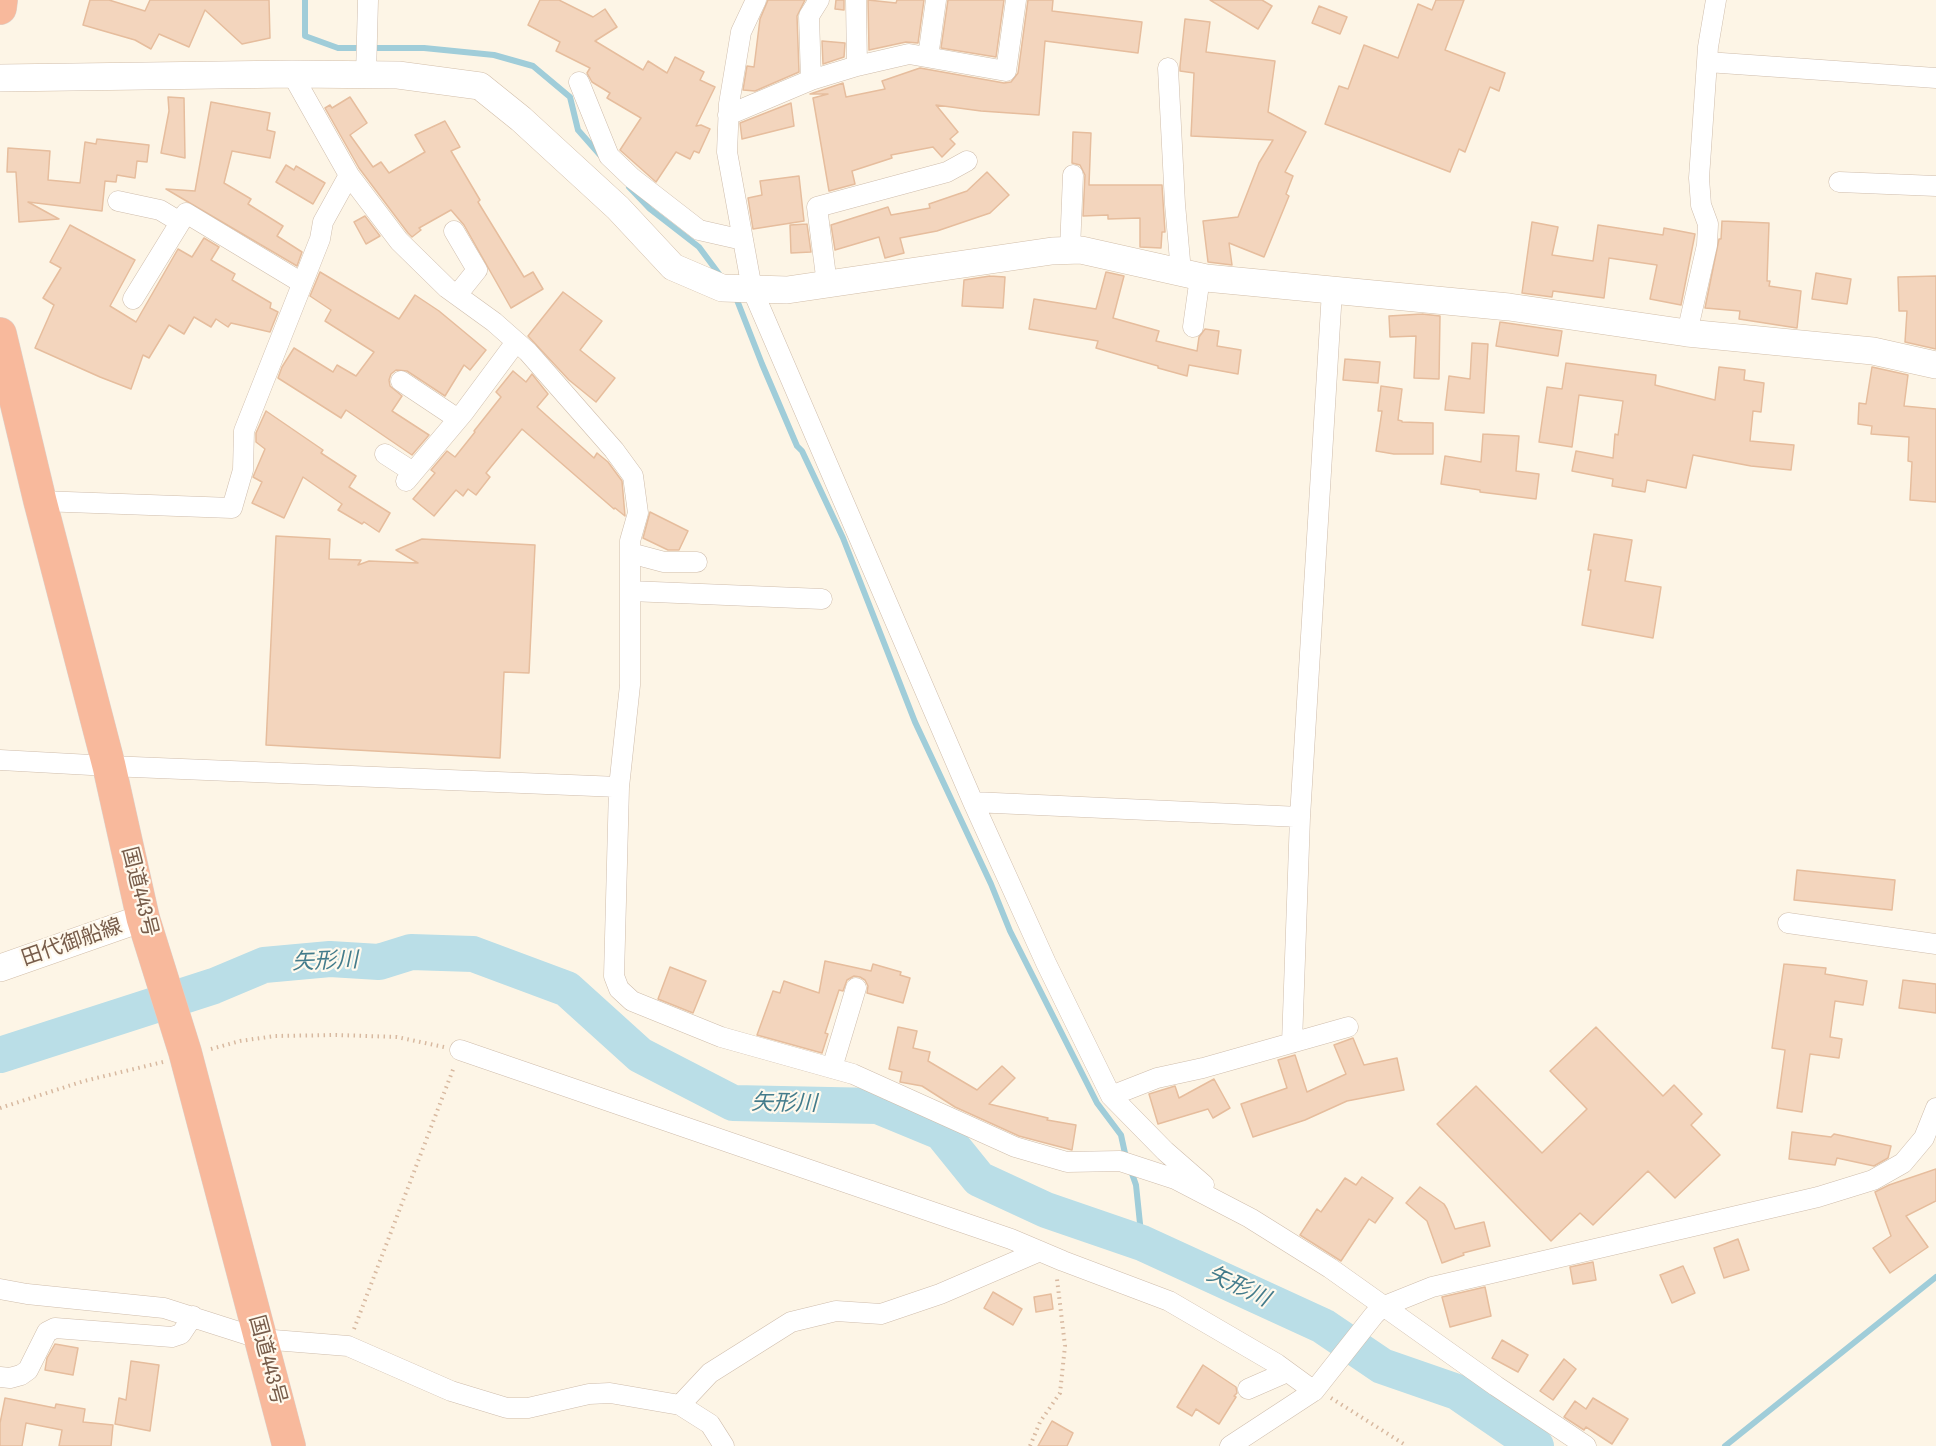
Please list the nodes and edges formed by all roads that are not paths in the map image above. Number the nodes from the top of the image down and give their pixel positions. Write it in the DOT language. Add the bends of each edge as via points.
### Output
graph roads {
  1 [pos="1,0"];
  2 [pos="368,0"];
  3 [pos="756,0"];
  4 [pos="819,0"];
  5 [pos="856,0"];
  6 [pos="936,0"];
  7 [pos="1016,0"];
  8 [pos="1716,0"];
  9 [pos="0,8"];
  10 [pos="928,57"];
  11 [pos="1707,62"];
  12 [pos="856,66"];
  13 [pos="1168,68"];
  14 [pos="292,74"];
  15 [pos="366,75"];
  16 [pos="0,78"];
  17 [pos="1936,78"];
  18 [pos="811,80"];
  19 [pos="579,82"];
  20 [pos="1182,91"];
  21 [pos="728,115"];
  22 [pos="967,161"];
  23 [pos="349,175"];
  24 [pos="1073,175"];
  25 [pos="1839,182"];
  26 [pos="1936,186"];
  27 [pos="118,201"];
  28 [pos="180,222"];
  29 [pos="454,231"];
  30 [pos="743,240"];
  31 [pos="1070,250"];
  32 [pos="1190,275"];
  33 [pos="302,283"];
  34 [pos="827,284"];
  35 [pos="752,289"];
  36 [pos="1332,291"];
  37 [pos="457,295"];
  38 [pos="133,299"];
  39 [pos="1193,327"];
  40 [pos="1687,333"];
  41 [pos="0,334"];
  42 [pos="516,342"];
  43 [pos="1936,365"];
  44 [pos="401,381"];
  45 [pos="458,420"];
  46 [pos="385,454"];
  47 [pos="40,501"];
  48 [pos="630,553"];
  49 [pos="697,562"];
  50 [pos="630,591"];
  51 [pos="822,599"];
  52 [pos="0,760"];
  53 [pos="109,766"];
  54 [pos="618,787"];
  55 [pos="973,802"];
  56 [pos="1300,817"];
  57 [pos="143,918"];
  58 [pos="1788,922"];
  59 [pos="1936,944"];
  60 [pos="0,969"];
  61 [pos="856,988"];
  62 [pos="1348,1027"];
  63 [pos="1292,1043"];
  64 [pos="460,1050"];
  65 [pos="832,1068"];
  66 [pos="1111,1096"];
  67 [pos="1936,1108"];
  68 [pos="1226,1205"];
  69 [pos="1045,1253"];
  70 [pos="0,1289"];
  71 [pos="1378,1311"];
  72 [pos="193,1317"];
  73 [pos="261,1339"];
  74 [pos="1287,1372"];
  75 [pos="0,1377"];
  76 [pos="1318,1386"];
  77 [pos="1248,1389"];
  78 [pos="680,1405"];
  79 [pos="289,1446"];
  80 [pos="724,1446"];
  81 [pos="1230,1446"];
  82 [pos="1586,1446"];
  1 -- 9 [label="highway"];
  2 -- 15 [label="street"];
  3 -- 21 [label="street" via="741,32"];
  4 -- 18 [label="street" via="809,16"];
  5 -- 12 [label="street"];
  6 -- 10 [label="street"];
  7 -- 10 [label="street" via="1006,71"];
  8 -- 11 [label="street"];
  10 -- 12 [label="street" via="909,54"];
  11 -- 17 [label="street"];
  11 -- 40 [label="street" via="1699,178 1701,206 1708,224 1707,245"];
  12 -- 18 [label="street"];
  13 -- 32 [label="street" via="1175,204"];
  14 -- 15 [label="street"];
  14 -- 16 [label="street"];
  14 -- 23 [label="street"];
  15 -- 35 [label="street" via="398,75 480,86 618,208 673,267 722,288"];
  18 -- 21 [label="street"];
  19 -- 30 [label="street" via="609,156 699,230"];
  20 -- 32 [label="street" via="1181,150"];
  21 -- 30 [label="street" via="727,152"];
  22 -- 34 [label="street" via="947,172 817,207"];
  23 -- 33 [label="street" via="323,222"];
  23 -- 37 [label="street" via="399,241"];
  24 -- 31 [label="street"];
  25 -- 26 [label="street"];
  27 -- 28 [label="street" via="160,210"];
  28 -- 33 [label="street" via="186,213"];
  28 -- 38 [label="street"];
  29 -- 37 [label="street" via="477,270"];
  30 -- 35 [label="street"];
  31 -- 32 [label="street"];
  31 -- 34 [label="street"];
  32 -- 36 [label="street"];
  32 -- 39 [label="street"];
  33 -- 47 [label="street" via="244,431 243,470 232,508"];
  34 -- 35 [label="street" via="786,290"];
  35 -- 55 [label="street"];
  36 -- 40 [label="street" via="1509,307"];
  36 -- 56 [label="street"];
  37 -- 42 [label="street"];
  40 -- 43 [label="street" via="1873,351"];
  41 -- 47 [label="highway, 国道443号"];
  42 -- 45 [label="street"];
  42 -- 48 [label="street" via="633,476 638,513"];
  44 -- 45 [label="street"];
  45 -- 46 [label="street" via="409,476"];
  47 -- 53 [label="highway, 国道443号"];
  48 -- 49 [label="street" via="663,562"];
  48 -- 50 [label="street"];
  50 -- 51 [label="street"];
  50 -- 54 [label="street" via="630,685"];
  52 -- 53 [label="street"];
  53 -- 54 [label="street"];
  53 -- 57 [label="highway, 国道443号"];
  54 -- 65 [label="street" via="614,975 619,989 632,1001 721,1037"];
  55 -- 56 [label="street"];
  55 -- 66 [label="street"];
  56 -- 63 [label="street"];
  57 -- 60 [label="street, 田代御船線"];
  57 -- 73 [label="highway, 国道443号" via="185,1053"];
  58 -- 59 [label="street"];
  61 -- 65 [label="street"];
  62 -- 63 [label="street"];
  63 -- 66 [label="street" via="1157,1078"];
  64 -- 69 [label="street"];
  65 -- 68 [label="street" via="1015,1147 1067,1162 1120,1161 1175,1179"];
  66 -- 68 [label="street"];
  67 -- 71 [label="street" via="1924,1138 1903,1163 1873,1180 1818,1197 1432,1287"];
  68 -- 71 [label="street" via="1330,1268"];
  69 -- 74 [label="street" via="1169,1301"];
  69 -- 78 [label="street" via="881,1314 836,1311 791,1322 710,1373"];
  70 -- 72 [label="street" via="164,1308"];
  71 -- 76 [label="street"];
  71 -- 82 [label="street"];
  72 -- 73 [label="street"];
  72 -- 75 [label="street" via="181,1334 172,1337 55,1328 47,1332 28,1370 10,1378"];
  73 -- 78 [label="street" via="348,1346 451,1391 507,1408 528,1408 610,1393"];
  73 -- 79 [label="highway, 国道443号"];
  74 -- 76 [label="street"];
  74 -- 77 [label="street"];
  76 -- 81 [label="street"];
  78 -- 80 [label="street" via="710,1424"];
}
